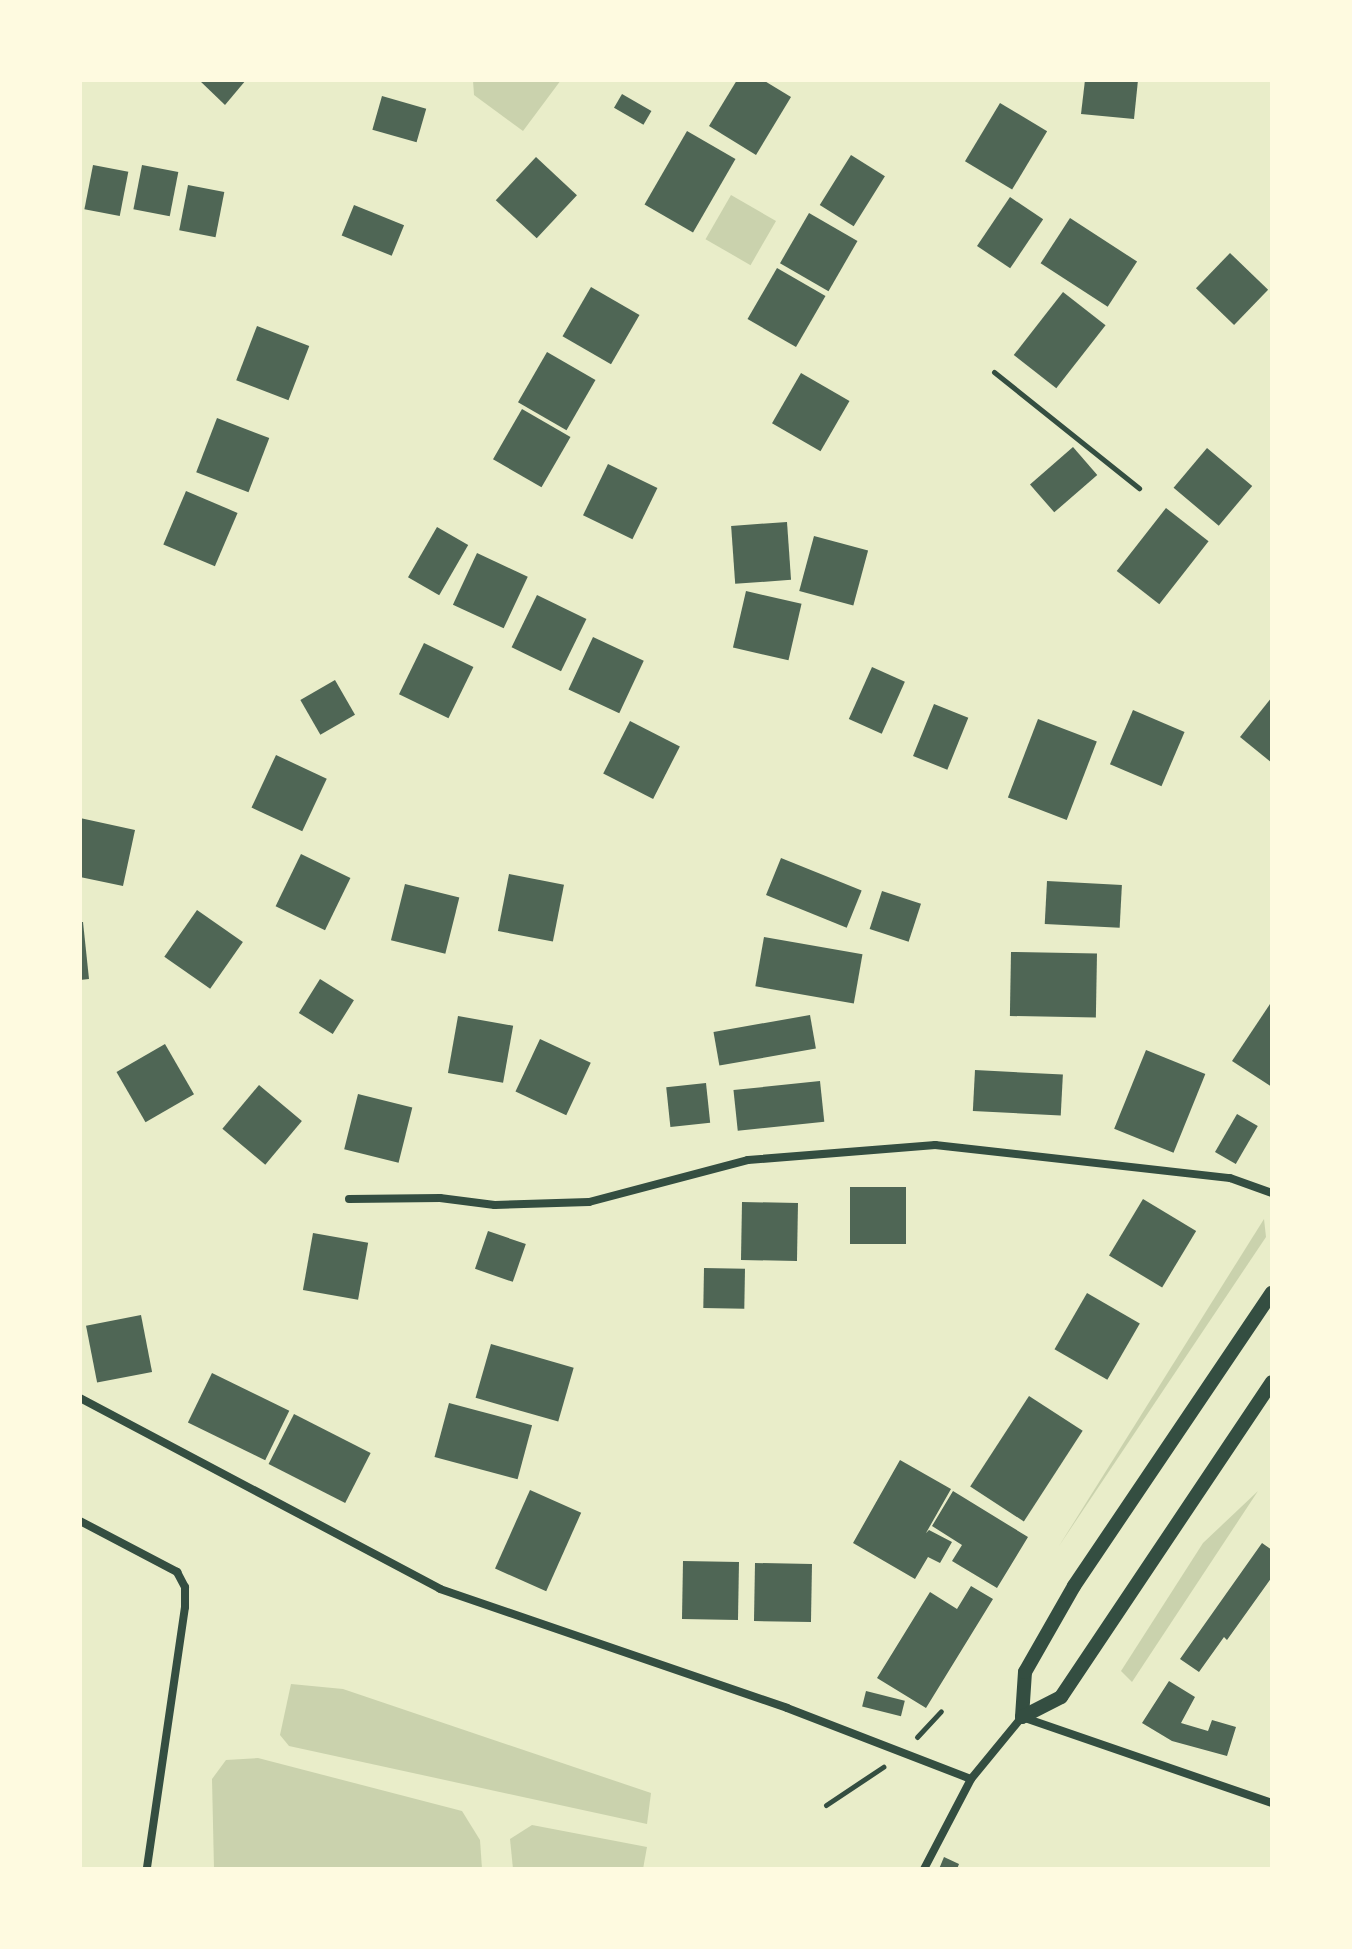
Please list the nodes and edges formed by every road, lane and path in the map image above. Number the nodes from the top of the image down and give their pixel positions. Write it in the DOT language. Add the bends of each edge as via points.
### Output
graph roads {
  1 [pos="994,372"];
  2 [pos="1139,488"];
  3 [pos="1272,1193"];
  4 [pos="349,1199"];
  5 [pos="1272,1293"];
  6 [pos="1272,1382"];
  7 [pos="80,1398"];
  8 [pos="80,1521"];
  9 [pos="1022,1717"];
  10 [pos="971,1779"];
  11 [pos="1272,1803"];
  12 [pos="147,1869"];
  13 [pos="924,1869"];
  1 -- 2 [label="path"];
  3 -- 4 [label="street" via="1230,1178 935,1145 748,1160 589,1202 495,1205 440,1198"];
  5 -- 9 [label="street" via="1074,1586 1025,1672"];
  6 -- 9 [label="street" via="1061,1697"];
  7 -- 10 [label="street" via="440,1589 787,1708"];
  8 -- 12 [label="street" via="177,1572 185,1587"];
  9 -- 10 [label="street"];
  9 -- 11 [label="street"];
  10 -- 13 [label="street"];
}
